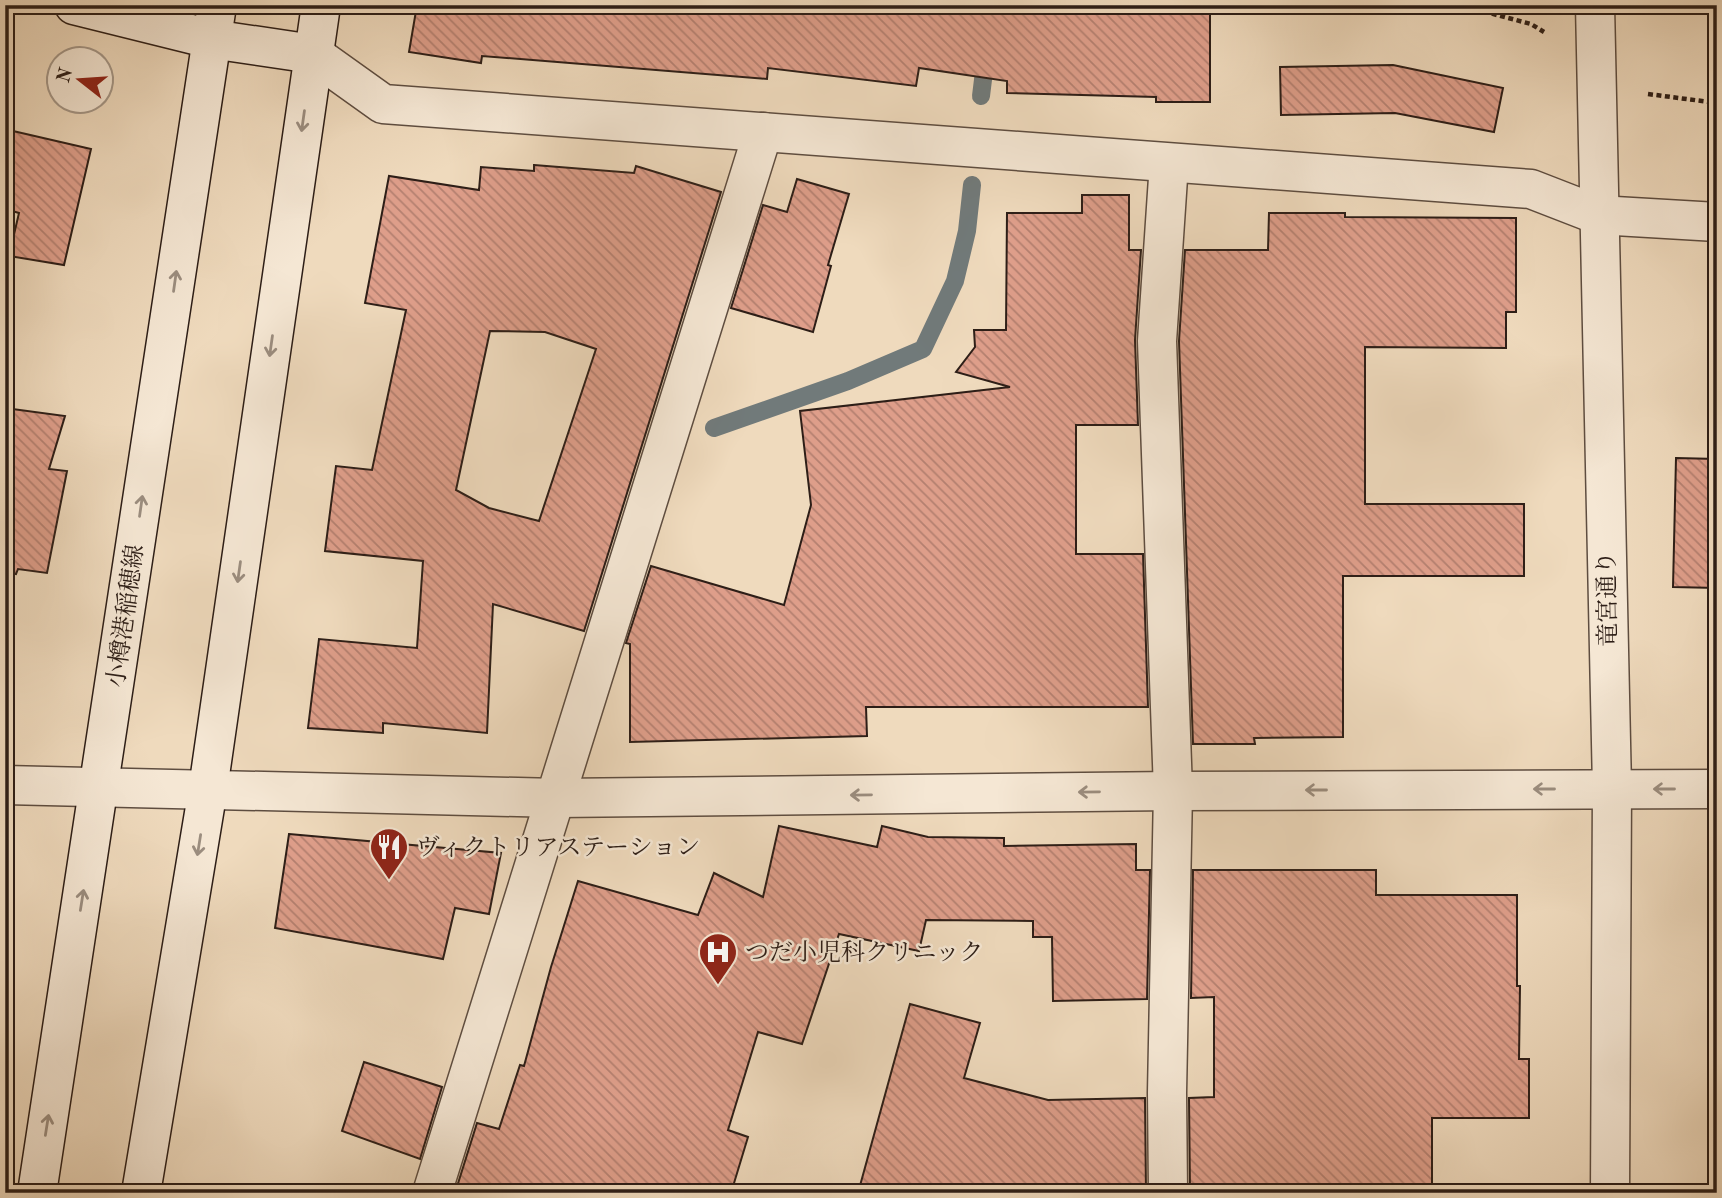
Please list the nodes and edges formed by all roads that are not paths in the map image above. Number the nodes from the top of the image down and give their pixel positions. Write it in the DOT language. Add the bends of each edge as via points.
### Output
graph roads {
  1 [pos="74,5"];
  2 [pos="321,5"];
  3 [pos="1595,5"];
  4 [pos="214,22"];
  5 [pos="313,54"];
  6 [pos="763,132"];
  7 [pos="1168,163"];
  8 [pos="1598,215"];
  9 [pos="1717,222"];
  10 [pos="5,785"];
  11 [pos="99,787"];
  12 [pos="1612,788"];
  13 [pos="208,789"];
  14 [pos="1717,789"];
  15 [pos="1174,791"];
  16 [pos="556,798"];
  17 [pos="37,1193"];
  18 [pos="141,1193"];
  19 [pos="432,1193"];
  20 [pos="1168,1193"];
  21 [pos="1610,1193"];
  1 -- 4 [label="street"];
  2 -- 5 [label="street"];
  3 -- 8 [label="street, 竜宮通り"];
  4 -- 5 [label="street"];
  11 -- 4 [label="street, 小樽港稲穂線, one-way"];
  5 -- 6 [label="street" via="383,104"];
  5 -- 13 [label="street, one-way"];
  6 -- 7 [label="street"];
  6 -- 16 [label="street"];
  7 -- 8 [label="street" via="1531,189"];
  7 -- 15 [label="street" via="1157,341"];
  8 -- 9 [label="street"];
  8 -- 12 [label="street, 竜宮通り"];
  10 -- 11 [label="street"];
  11 -- 13 [label="street"];
  17 -- 11 [label="street, 小樽港稲穂線, one-way"];
  14 -- 12 [label="street, one-way"];
  12 -- 15 [label="street, one-way"];
  12 -- 21 [label="street, 竜宮通り"];
  13 -- 16 [label="street"];
  13 -- 18 [label="street, one-way"];
  15 -- 16 [label="street, one-way"];
  15 -- 20 [label="street"];
  16 -- 19 [label="street"];
}
